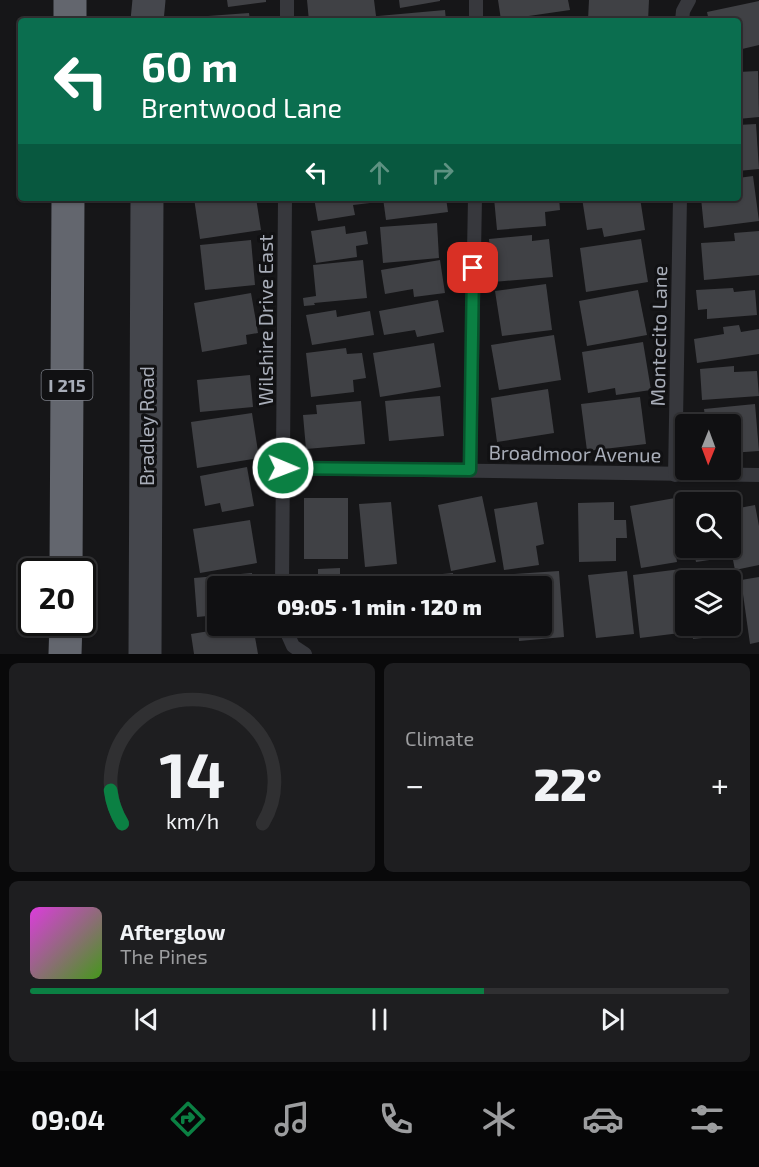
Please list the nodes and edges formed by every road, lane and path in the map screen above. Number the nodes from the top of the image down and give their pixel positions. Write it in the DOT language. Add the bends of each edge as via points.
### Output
graph roads {
  1 [pos="70,0"];
  2 [pos="149,0"];
  3 [pos="287,0"];
  4 [pos="476,0"];
  5 [pos="689,0"];
  6 [pos="70,18"];
  7 [pos="147,18"];
  8 [pos="287,18"];
  9 [pos="476,18"];
  10 [pos="682,18"];
  11 [pos="68,201"];
  12 [pos="147,201"];
  13 [pos="285,201"];
  14 [pos="475,201"];
  15 [pos="680,201"];
  16 [pos="676,414"];
  17 [pos="283,468"];
  18 [pos="470,470"];
  19 [pos="675,475"];
  20 [pos="741,475"];
  21 [pos="759,475"];
  22 [pos="66,558"];
  23 [pos="282,576"];
  24 [pos="66,636"];
  25 [pos="290,636"];
  26 [pos="299,650"];
  27 [pos="65,654"];
  28 [pos="145,654"];
  1 -- 6 [label="highway"];
  2 -- 7 [label="street"];
  3 -- 8 [label="lane"];
  4 -- 9 [label="lane"];
  5 -- 10 [label="lane"];
  11 -- 22 [label="highway, I 215"];
  12 -- 28 [label="street, Bradley Road"];
  13 -- 17 [label="lane, Wilshire Drive East"];
  14 -- 18 [label="lane"];
  15 -- 16 [label="lane, Montecito Lane"];
  17 -- 18 [label="lane, Broadmoor Avenue"];
  17 -- 23 [label="lane, Wilshire Drive East"];
  18 -- 19 [label="lane, Broadmoor Avenue"];
  20 -- 21 [label="lane, Broadmoor Avenue"];
  24 -- 27 [label="highway"];
  25 -- 26 [label="lane"];
}
